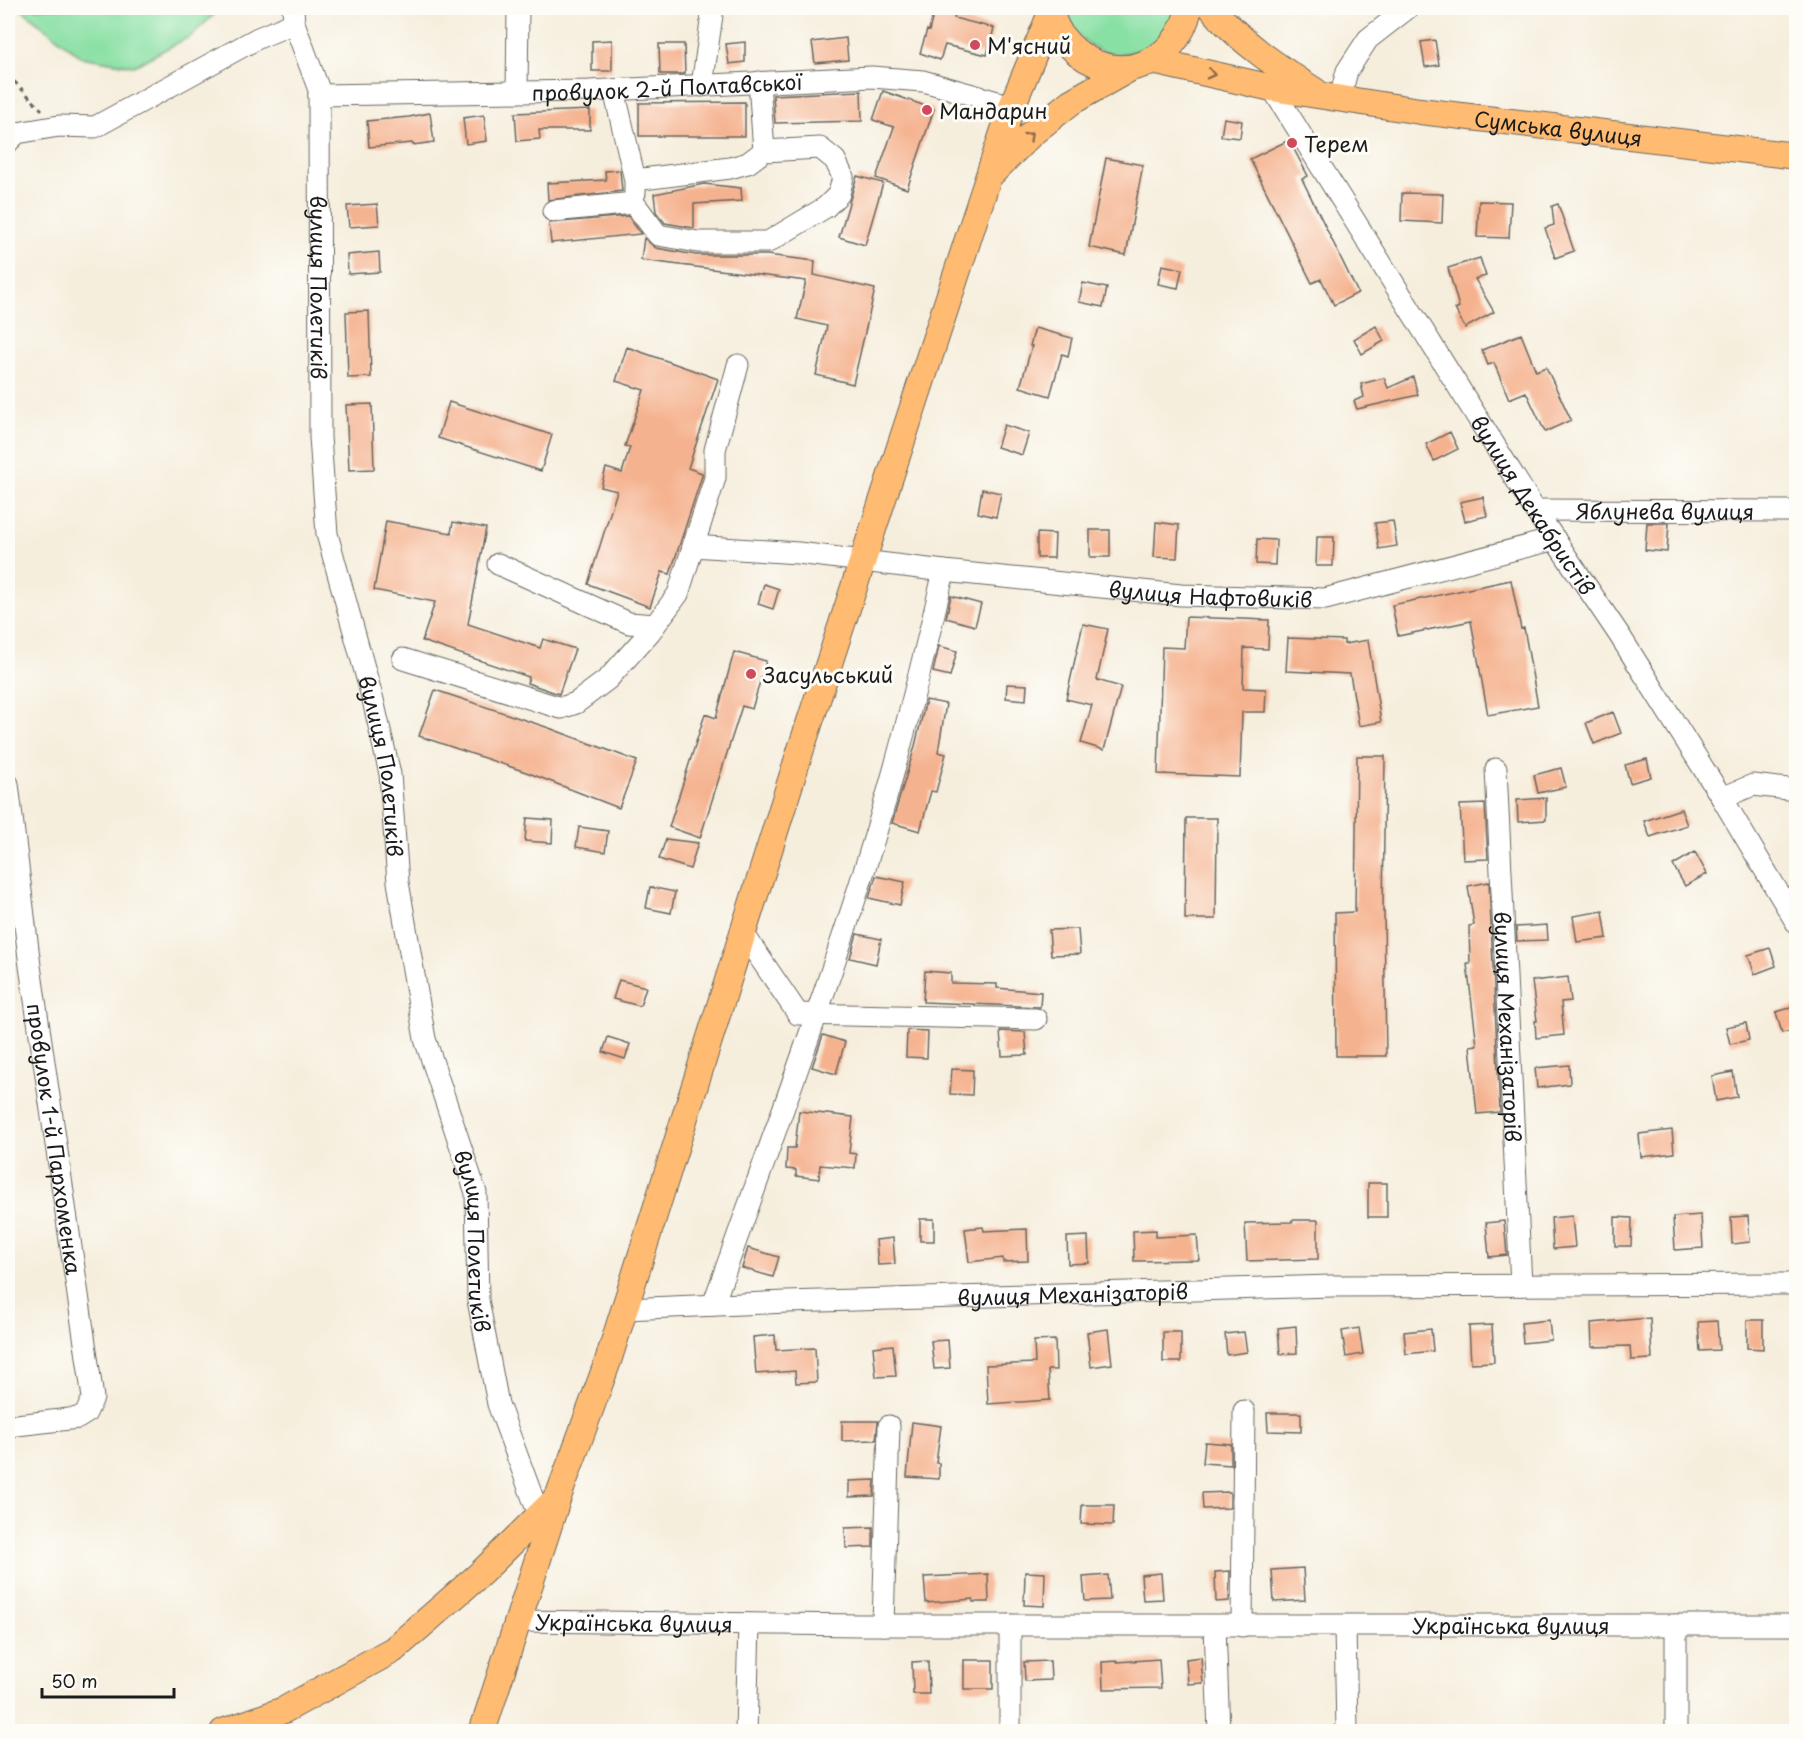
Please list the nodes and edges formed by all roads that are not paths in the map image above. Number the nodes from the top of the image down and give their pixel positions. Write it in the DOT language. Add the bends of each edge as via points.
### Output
graph roads {
  1 [pos="518,8"];
  2 [pos="713,8"];
  3 [pos="1189,8"];
  4 [pos="1212,8"];
  5 [pos="1408,8"];
  6 [pos="1051,10"];
  7 [pos="294,15"];
  8 [pos="1154,61"];
  9 [pos="1129,69"];
  10 [pos="759,82"];
  11 [pos="702,86"];
  12 [pos="1272,88"];
  13 [pos="614,90"];
  14 [pos="517,92"];
  15 [pos="319,95"];
  16 [pos="1330,96"];
  17 [pos="1012,106"];
  18 [pos="8,142"];
  19 [pos="765,151"];
  20 [pos="1797,156"];
  21 [pos="988,178"];
  22 [pos="635,180"];
  23 [pos="634,203"];
  24 [pos="553,211"];
  25 [pos="738,365"];
  26 [pos="1535,510"];
  27 [pos="1797,512"];
  28 [pos="1555,539"];
  29 [pos="693,546"];
  30 [pos="862,562"];
  31 [pos="498,564"];
  32 [pos="944,571"];
  33 [pos="655,626"];
  34 [pos="403,659"];
  35 [pos="1496,769"];
  36 [pos="8,784"];
  37 [pos="1797,790"];
  38 [pos="1722,798"];
  39 [pos="1797,922"];
  40 [pos="743,933"];
  41 [pos="816,1014"];
  42 [pos="1036,1018"];
  43 [pos="1797,1284"];
  44 [pos="1521,1285"];
  45 [pos="713,1305"];
  46 [pos="624,1309"];
  47 [pos="1244,1410"];
  48 [pos="8,1426"];
  49 [pos="889,1426"];
  50 [pos="558,1497"];
  51 [pos="539,1515"];
  52 [pos="518,1621"];
  53 [pos="748,1624"];
  54 [pos="883,1625"];
  55 [pos="1676,1625"];
  56 [pos="1011,1626"];
  57 [pos="1215,1626"];
  58 [pos="1242,1626"];
  59 [pos="1345,1626"];
  60 [pos="1797,1626"];
  61 [pos="224,1731"];
  62 [pos="482,1731"];
  63 [pos="746,1731"];
  64 [pos="1010,1731"];
  65 [pos="1219,1731"];
  66 [pos="1347,1731"];
  67 [pos="1676,1731"];
  1 -- 14 [label="street"];
  2 -- 11 [label="street"];
  3 -- 8 [label="main road" via="1186,24 1173,45"];
  4 -- 16 [label="main road" via="1268,60"];
  5 -- 16 [label="street" via="1368,39"];
  6 -- 9 [label="main road" via="1061,38 1079,56 1103,67"];
  6 -- 17 [label="main road"];
  7 -- 15 [label="street, вулиця Полетиків"];
  7 -- 18 [label="street" via="95,127 59,126 17,133"];
  8 -- 9 [label="main road"];
  8 -- 12 [label="main road, Сумська вулиця, one-way"];
  21 -- 9 [label="main road, one-way" via="1032,133 1071,102"];
  10 -- 11 [label="street, провулок 2-й Полтавської"];
  10 -- 17 [label="street, провулок 2-й Полтавської" via="872,76 923,81"];
  10 -- 19 [label="street"];
  11 -- 13 [label="street, провулок 2-й Полтавської"];
  12 -- 16 [label="main road, Сумська вулиця"];
  12 -- 26 [label="street, вулиця Декабристів"];
  13 -- 14 [label="street, провулок 2-й Полтавської"];
  13 -- 22 [label="street"];
  14 -- 15 [label="street, провулок 2-й Полтавської"];
  15 -- 51 [label="street, вулиця Полетиків" via="320,438 327,534 390,774 398,882 425,1040 476,1193 478,1300 498,1404"];
  16 -- 20 [label="main road, Сумська вулиця" via="1420,111"];
  17 -- 21 [label="main road"];
  19 -- 22 [label="street" via="748,163 730,168"];
  19 -- 23 [label="street" via="820,148 835,160 843,177 839,194 826,207 768,242 698,242 658,235"];
  21 -- 30 [label="main road"];
  22 -- 23 [label="street"];
  23 -- 24 [label="street"];
  25 -- 29 [label="street" via="715,450 715,478"];
  26 -- 27 [label="street, Яблунева вулиця"];
  26 -- 28 [label="street, вулиця Декабристів"];
  28 -- 32 [label="street, вулиця Нафтовиків" via="1325,599 1181,595"];
  28 -- 38 [label="street, вулиця Декабристів"];
  29 -- 30 [label="street, вулиця Нафтовиків"];
  29 -- 33 [label="street" via="678,594"];
  30 -- 32 [label="street, вулиця Нафтовиків"];
  30 -- 40 [label="main road"];
  31 -- 33 [label="street" via="629,623"];
  32 -- 41 [label="street" via="874,838"];
  33 -- 34 [label="street" via="608,679 576,703 561,708"];
  35 -- 44 [label="street, вулиця Механізаторів"];
  36 -- 48 [label="street, провулок 1-й Пархоменка" via="30,966 93,1398 86,1413 78,1418"];
  37 -- 38 [label="street" via="1753,786"];
  38 -- 39 [label="street, вулиця Декабристів"];
  40 -- 41 [label="street" via="798,1014"];
  40 -- 46 [label="main road"];
  41 -- 42 [label="street"];
  41 -- 45 [label="street"];
  43 -- 44 [label="street, вулиця Механізаторів"];
  44 -- 45 [label="street, вулиця Механізаторів" via="1308,1287"];
  45 -- 46 [label="street, вулиця Механізаторів"];
  46 -- 50 [label="main road"];
  47 -- 58 [label="street"];
  49 -- 54 [label="street"];
  50 -- 51 [label="main road"];
  50 -- 52 [label="main road"];
  51 -- 61 [label="main road" via="480,1574 393,1650 284,1710"];
  52 -- 53 [label="street, Українська вулиця"];
  52 -- 62 [label="main road"];
  53 -- 54 [label="street, Українська вулиця"];
  53 -- 63 [label="street, Українська вулиця"];
  54 -- 56 [label="street, Українська вулиця"];
  55 -- 59 [label="street, Українська вулиця"];
  55 -- 60 [label="street, Українська вулиця"];
  55 -- 67 [label="street"];
  56 -- 57 [label="street, Українська вулиця"];
  56 -- 64 [label="street"];
  57 -- 58 [label="street, Українська вулиця"];
  57 -- 65 [label="street"];
  58 -- 59 [label="street, Українська вулиця"];
  59 -- 66 [label="street"];
}
